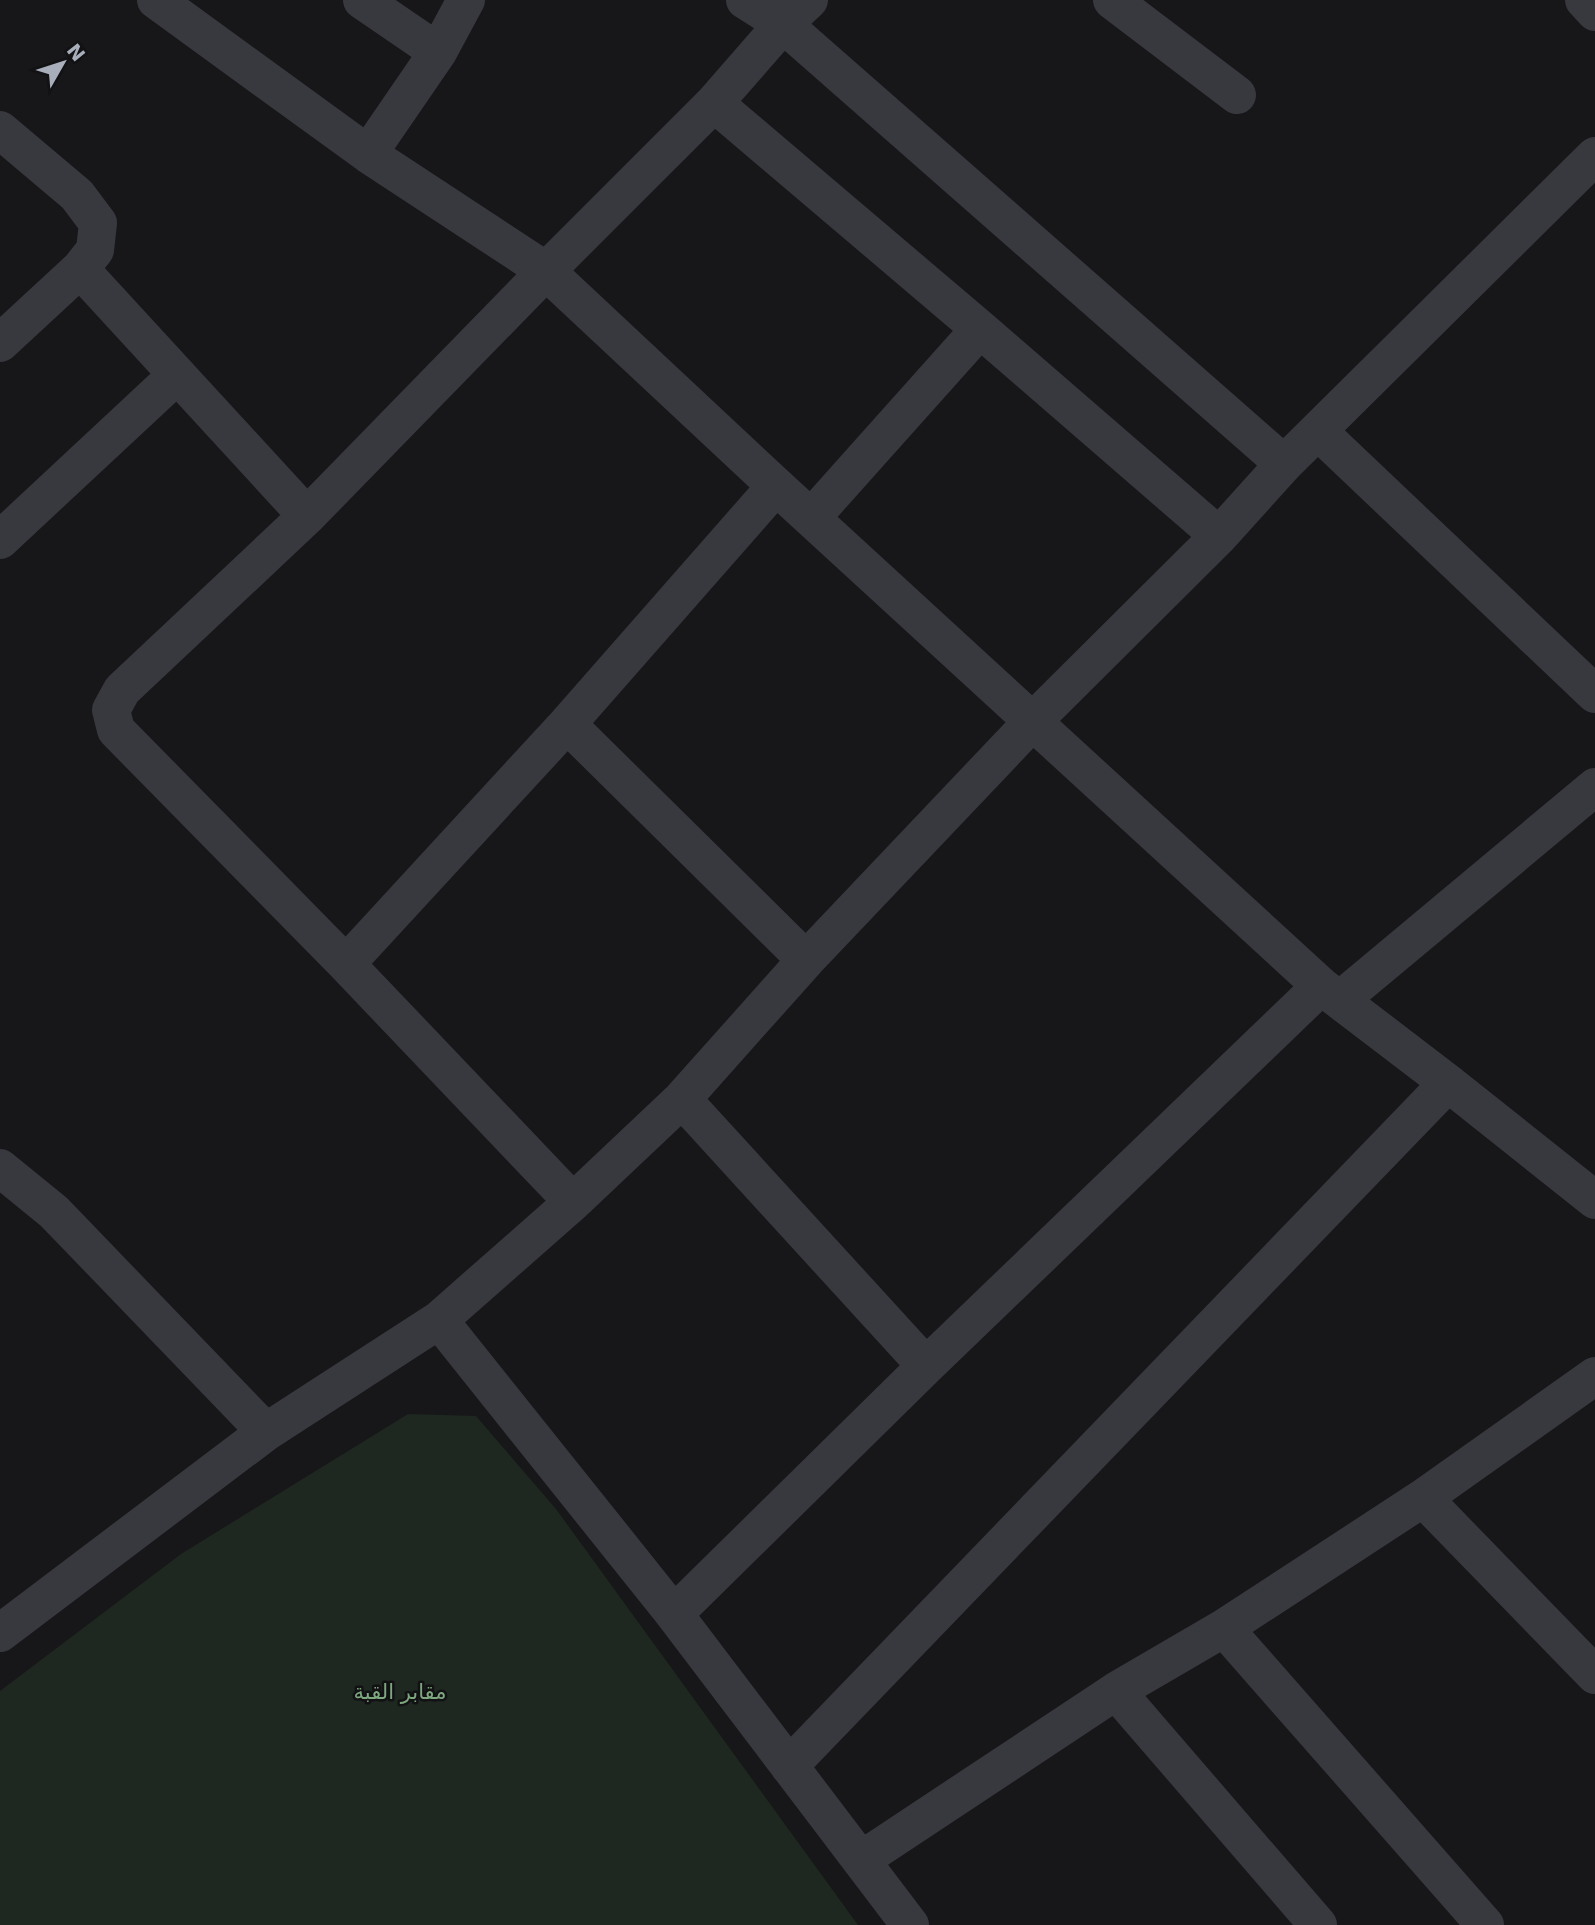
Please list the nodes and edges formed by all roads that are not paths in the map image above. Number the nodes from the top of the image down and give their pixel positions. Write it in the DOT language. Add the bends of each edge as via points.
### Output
graph roads {
  1 [pos="156,0"];
  2 [pos="362,0"];
  3 [pos="466,0"];
  4 [pos="744,0"];
  5 [pos="1112,0"];
  6 [pos="1584,0"];
  7 [pos="796,12"];
  8 [pos="1595,12"];
  9 [pos="438,52"];
  10 [pos="1237,95"];
  11 [pos="714,103"];
  12 [pos="0,130"];
  13 [pos="368,154"];
  14 [pos="1595,156"];
  15 [pos="80,270"];
  16 [pos="546,271"];
  17 [pos="980,328"];
  18 [pos="0,343"];
  19 [pos="177,375"];
  20 [pos="1318,431"];
  21 [pos="1284,464"];
  22 [pos="776,486"];
  23 [pos="307,516"];
  24 [pos="812,517"];
  25 [pos="1219,536"];
  26 [pos="0,540"];
  27 [pos="1595,694"];
  28 [pos="1034,721"];
  29 [pos="567,724"];
  30 [pos="1595,787"];
  31 [pos="806,960"];
  32 [pos="346,964"];
  33 [pos="1330,993"];
  34 [pos="1448,1083"];
  35 [pos="682,1099"];
  36 [pos="0,1168"];
  37 [pos="1595,1200"];
  38 [pos="573,1202"];
  39 [pos="439,1320"];
  40 [pos="926,1366"];
  41 [pos="1595,1376"];
  42 [pos="266,1432"];
  43 [pos="1423,1498"];
  44 [pos="674,1614"];
  45 [pos="6,1616"];
  46 [pos="1224,1628"];
  47 [pos="1595,1675"];
  48 [pos="1116,1691"];
  49 [pos="789,1766"];
  50 [pos="861,1860"];
  51 [pos="911,1925"];
  52 [pos="1318,1925"];
  53 [pos="1485,1925"];
  1 -- 13 [label="street"];
  2 -- 9 [label="street"];
  3 -- 9 [label="street"];
  4 -- 7 [label="street"];
  5 -- 10 [label="street"];
  6 -- 8 [label="street"];
  7 -- 11 [label="street"];
  7 -- 21 [label="street"];
  9 -- 13 [label="street"];
  11 -- 16 [label="street"];
  11 -- 17 [label="street"];
  12 -- 15 [label="street" via="77,195 99,223 95,250"];
  13 -- 16 [label="street"];
  14 -- 20 [label="street"];
  15 -- 18 [label="street"];
  15 -- 19 [label="street"];
  16 -- 22 [label="street"];
  16 -- 23 [label="street"];
  17 -- 24 [label="street"];
  17 -- 25 [label="street"];
  19 -- 23 [label="street"];
  19 -- 26 [label="street"];
  20 -- 21 [label="street"];
  20 -- 27 [label="street"];
  21 -- 25 [label="street"];
  22 -- 24 [label="street"];
  22 -- 29 [label="street"];
  23 -- 32 [label="street" via="122,690 111,710 116,730"];
  24 -- 28 [label="street"];
  25 -- 28 [label="street"];
  28 -- 31 [label="street"];
  28 -- 33 [label="street"];
  29 -- 31 [label="street"];
  29 -- 32 [label="street"];
  30 -- 33 [label="street"];
  31 -- 35 [label="street"];
  32 -- 38 [label="street"];
  33 -- 34 [label="street"];
  33 -- 40 [label="street"];
  34 -- 37 [label="street"];
  34 -- 49 [label="street"];
  35 -- 38 [label="street"];
  35 -- 40 [label="street"];
  36 -- 42 [label="street" via="54,1212"];
  38 -- 39 [label="street"];
  39 -- 42 [label="street"];
  39 -- 44 [label="street"];
  40 -- 44 [label="street"];
  41 -- 43 [label="street"];
  42 -- 45 [label="street"];
  43 -- 46 [label="street"];
  43 -- 47 [label="street"];
  44 -- 49 [label="street"];
  46 -- 48 [label="street"];
  46 -- 53 [label="street"];
  48 -- 50 [label="street"];
  48 -- 52 [label="street"];
  49 -- 50 [label="street"];
  50 -- 51 [label="street"];
}
